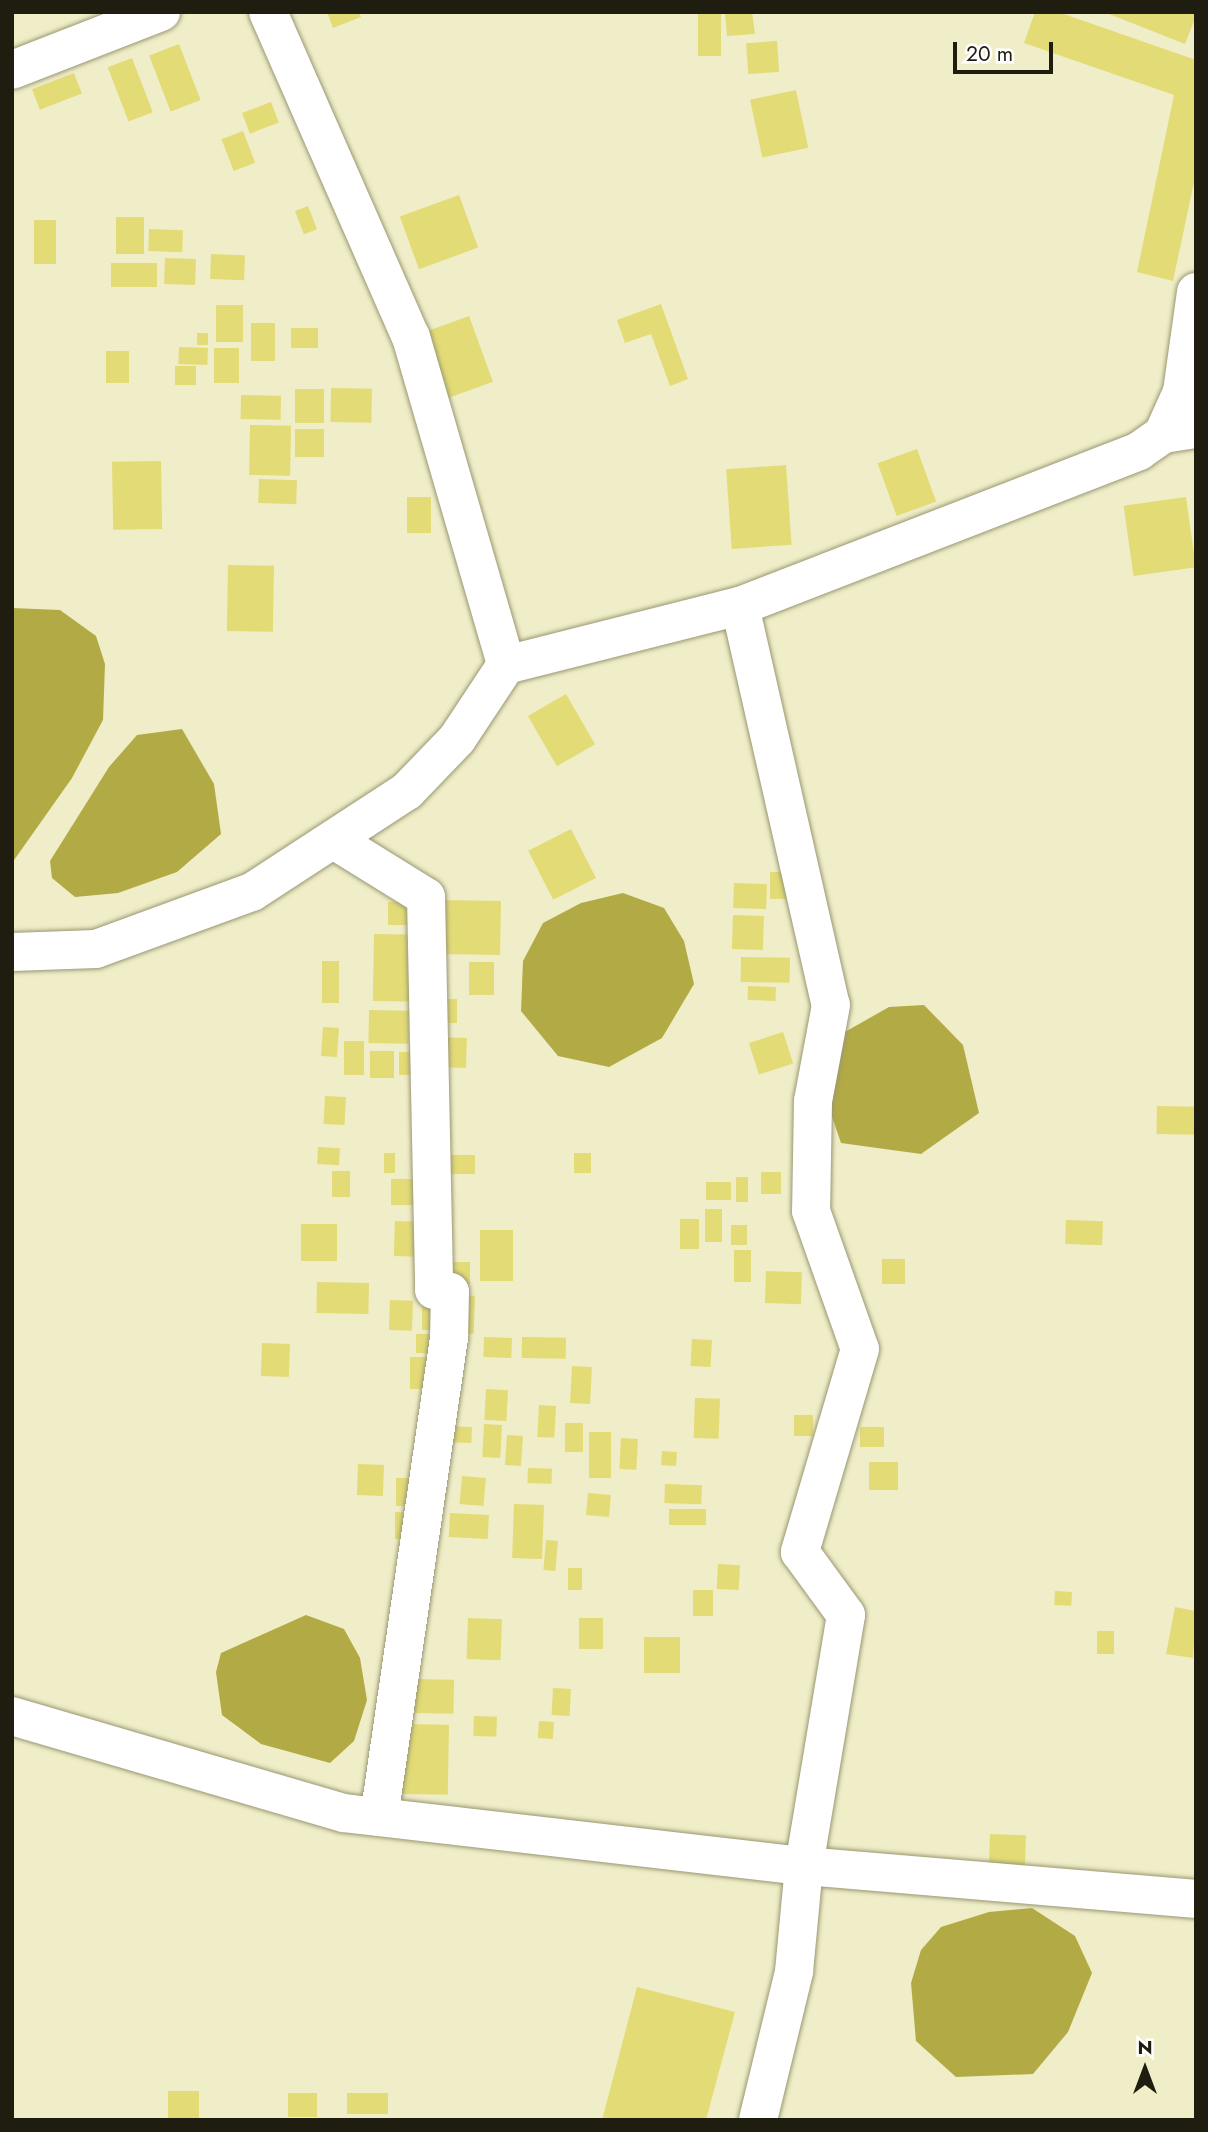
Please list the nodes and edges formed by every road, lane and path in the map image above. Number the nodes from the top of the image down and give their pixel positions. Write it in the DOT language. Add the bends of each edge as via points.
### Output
graph roads {
  1 [pos="161,12"];
  2 [pos="268,12"];
  3 [pos="12,70"];
  4 [pos="1196,292"];
  5 [pos="1179,431"];
  6 [pos="740,606"];
  7 [pos="506,664"];
  8 [pos="334,840"];
  9 [pos="12,952"];
  10 [pos="12,1716"];
  11 [pos="379,1817"];
  12 [pos="804,1866"];
  13 [pos="1196,1899"];
  14 [pos="758,2120"];
  1 -- 3 [label="street"];
  2 -- 7 [label="street" via="411,338"];
  4 -- 5 [label="street"];
  5 -- 6 [label="street" via="1119,460"];
  6 -- 7 [label="street"];
  6 -- 12 [label="street" via="831,1005 813,1101 811,1212 860,1349 800,1552 846,1615"];
  7 -- 8 [label="street" via="457,739 407,791"];
  8 -- 9 [label="street" via="252,892 156,930 96,949"];
  8 -- 11 [label="street" via="426,897 434,1290 450,1292 449,1338"];
  10 -- 11 [label="street" via="344,1813"];
  11 -- 12 [label="street"];
  12 -- 13 [label="street"];
  12 -- 14 [label="street" via="794,1972"];
}
